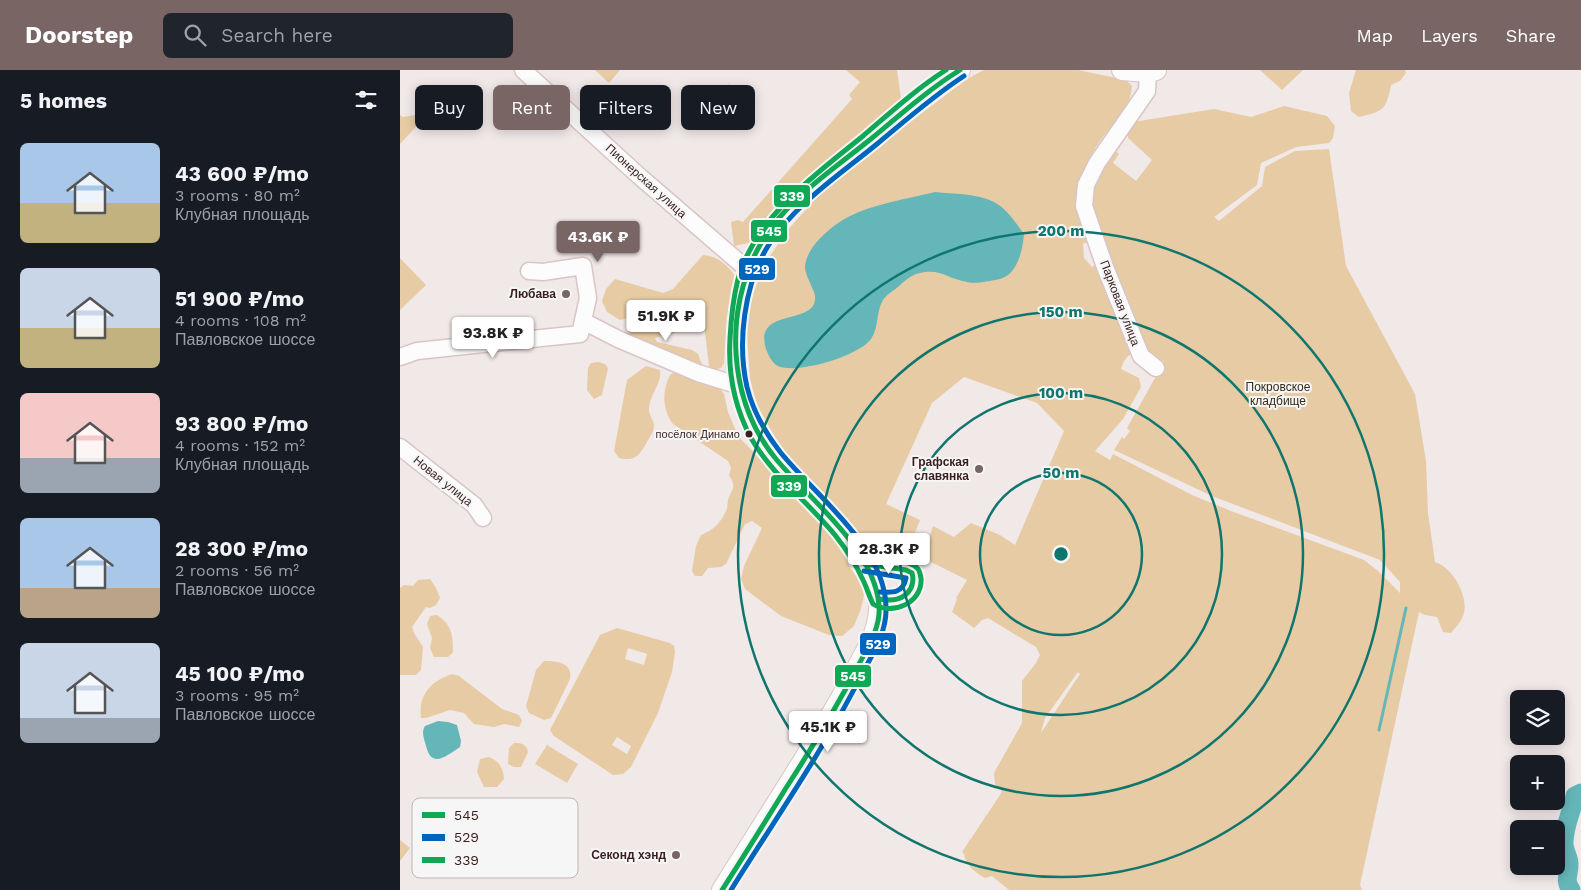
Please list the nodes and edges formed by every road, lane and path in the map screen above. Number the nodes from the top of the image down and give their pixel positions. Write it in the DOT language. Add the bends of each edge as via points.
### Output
graph roads {
  1 [pos="523,70"];
  2 [pos="960,70"];
  3 [pos="1122,70"];
  4 [pos="1152,71"];
  5 [pos="748,270"];
  6 [pos="529,271"];
  7 [pos="581,328"];
  8 [pos="400,357"];
  9 [pos="1156,368"];
  10 [pos="740,386"];
  11 [pos="400,447"];
  12 [pos="483,518"];
  13 [pos="722,890"];
  1 -- 5 [label="street, Пионерская улица"];
  2 -- 5 [label="main road" via="923,96 790,207 770,230"];
  3 -- 4 [label="main road"];
  4 -- 9 [label="street, Парковая улица" via="1147,91 1086,185 1084,206 1141,356"];
  5 -- 10 [label="main road" via="740,301 737,336"];
  6 -- 7 [label="street" via="583,266 588,298"];
  7 -- 8 [label="street" via="417,351"];
  7 -- 10 [label="street" via="618,339 698,374"];
  10 -- 13 [label="main road" via="759,435 775,459 826,512 857,552 873,581 880,608 873,637 844,694"];
  11 -- 12 [label="street, Новая улица" via="474,505"];
}
